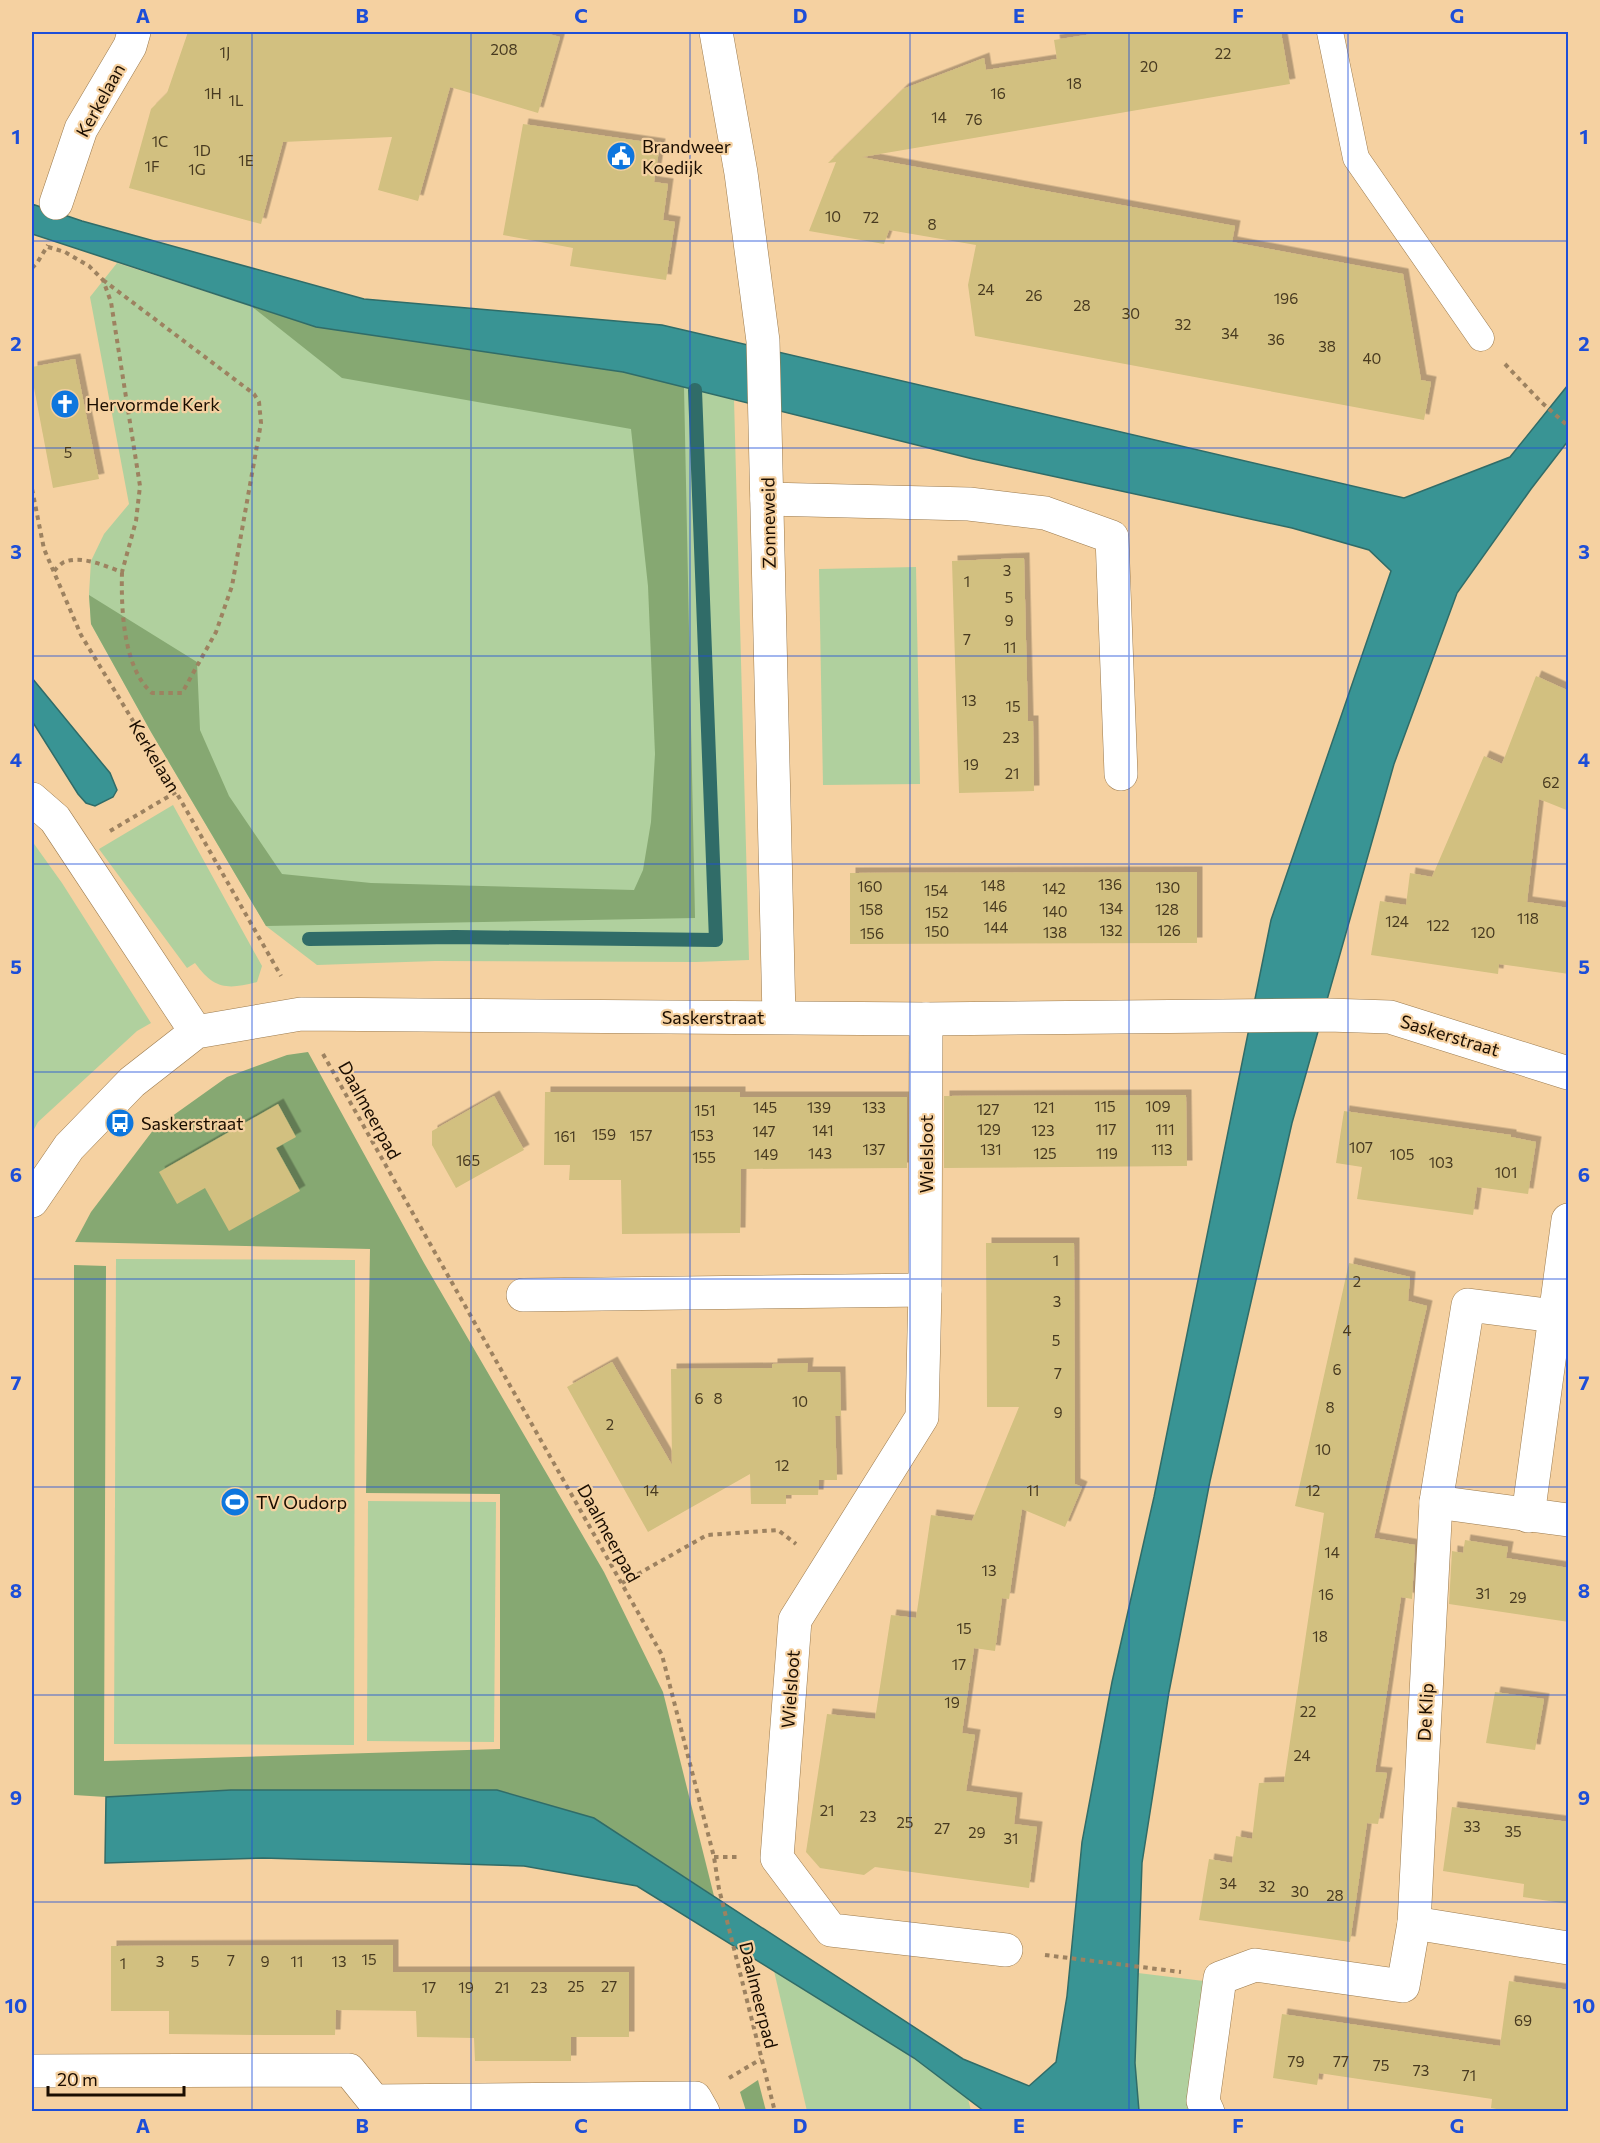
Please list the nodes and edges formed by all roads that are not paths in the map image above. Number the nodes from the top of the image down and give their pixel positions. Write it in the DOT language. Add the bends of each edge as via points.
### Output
graph roads {
  1 [pos="134,32"];
  2 [pos="716,32"];
  3 [pos="1330,32"];
  4 [pos="56,203"];
  5 [pos="1481,338"];
  6 [pos="767,499"];
  7 [pos="1121,774"];
  8 [pos="32,799"];
  9 [pos="779,1017"];
  10 [pos="926,1019"];
  11 [pos="196,1032"];
  12 [pos="1569,1073"];
  13 [pos="32,1201"];
  14 [pos="1569,1220"];
  15 [pos="925,1290"];
  16 [pos="523,1295"];
  17 [pos="1555,1316"];
  18 [pos="1436,1502"];
  19 [pos="1528,1516"];
  20 [pos="1569,1520"];
  21 [pos="1414,1923"];
  22 [pos="1569,1948"];
  23 [pos="1006,1950"];
  24 [pos="32,2071"];
  25 [pos="703,2112"];
  26 [pos="1208,2112"];
  1 -- 4 [label="street, Kerkelaan" via="130,46 81,129"];
  2 -- 6 [label="street, Zonneweid" via="741,173 763,341"];
  3 -- 5 [label="lane" via="1356,158"];
  6 -- 7 [label="street" via="969,504 1045,513 1112,537"];
  6 -- 9 [label="street, Zonneweid"];
  8 -- 11 [label="street" via="55,819"];
  9 -- 10 [label="street, Saskerstraat"];
  9 -- 11 [label="street, Saskerstraat" via="301,1014"];
  10 -- 12 [label="street, Saskerstraat" via="1390,1017"];
  10 -- 15 [label="street, Wielsloot"];
  11 -- 13 [label="street, Saskerstraat" via="124,1090 69,1147"];
  14 -- 17 [label="street"];
  15 -- 16 [label="street"];
  15 -- 23 [label="street, Wielsloot" via="922,1417 795,1620 777,1858 831,1930"];
  17 -- 18 [label="street, De Klip" via="1468,1305"];
  17 -- 19 [label="street"];
  18 -- 19 [label="street"];
  18 -- 21 [label="street, De Klip"];
  19 -- 20 [label="street"];
  21 -- 22 [label="street"];
  21 -- 26 [label="street, De Klip" via="1403,1986 1255,1965 1220,1978 1203,2101"];
  24 -- 25 [label="street" via="349,2070 374,2101 694,2098"];
}
